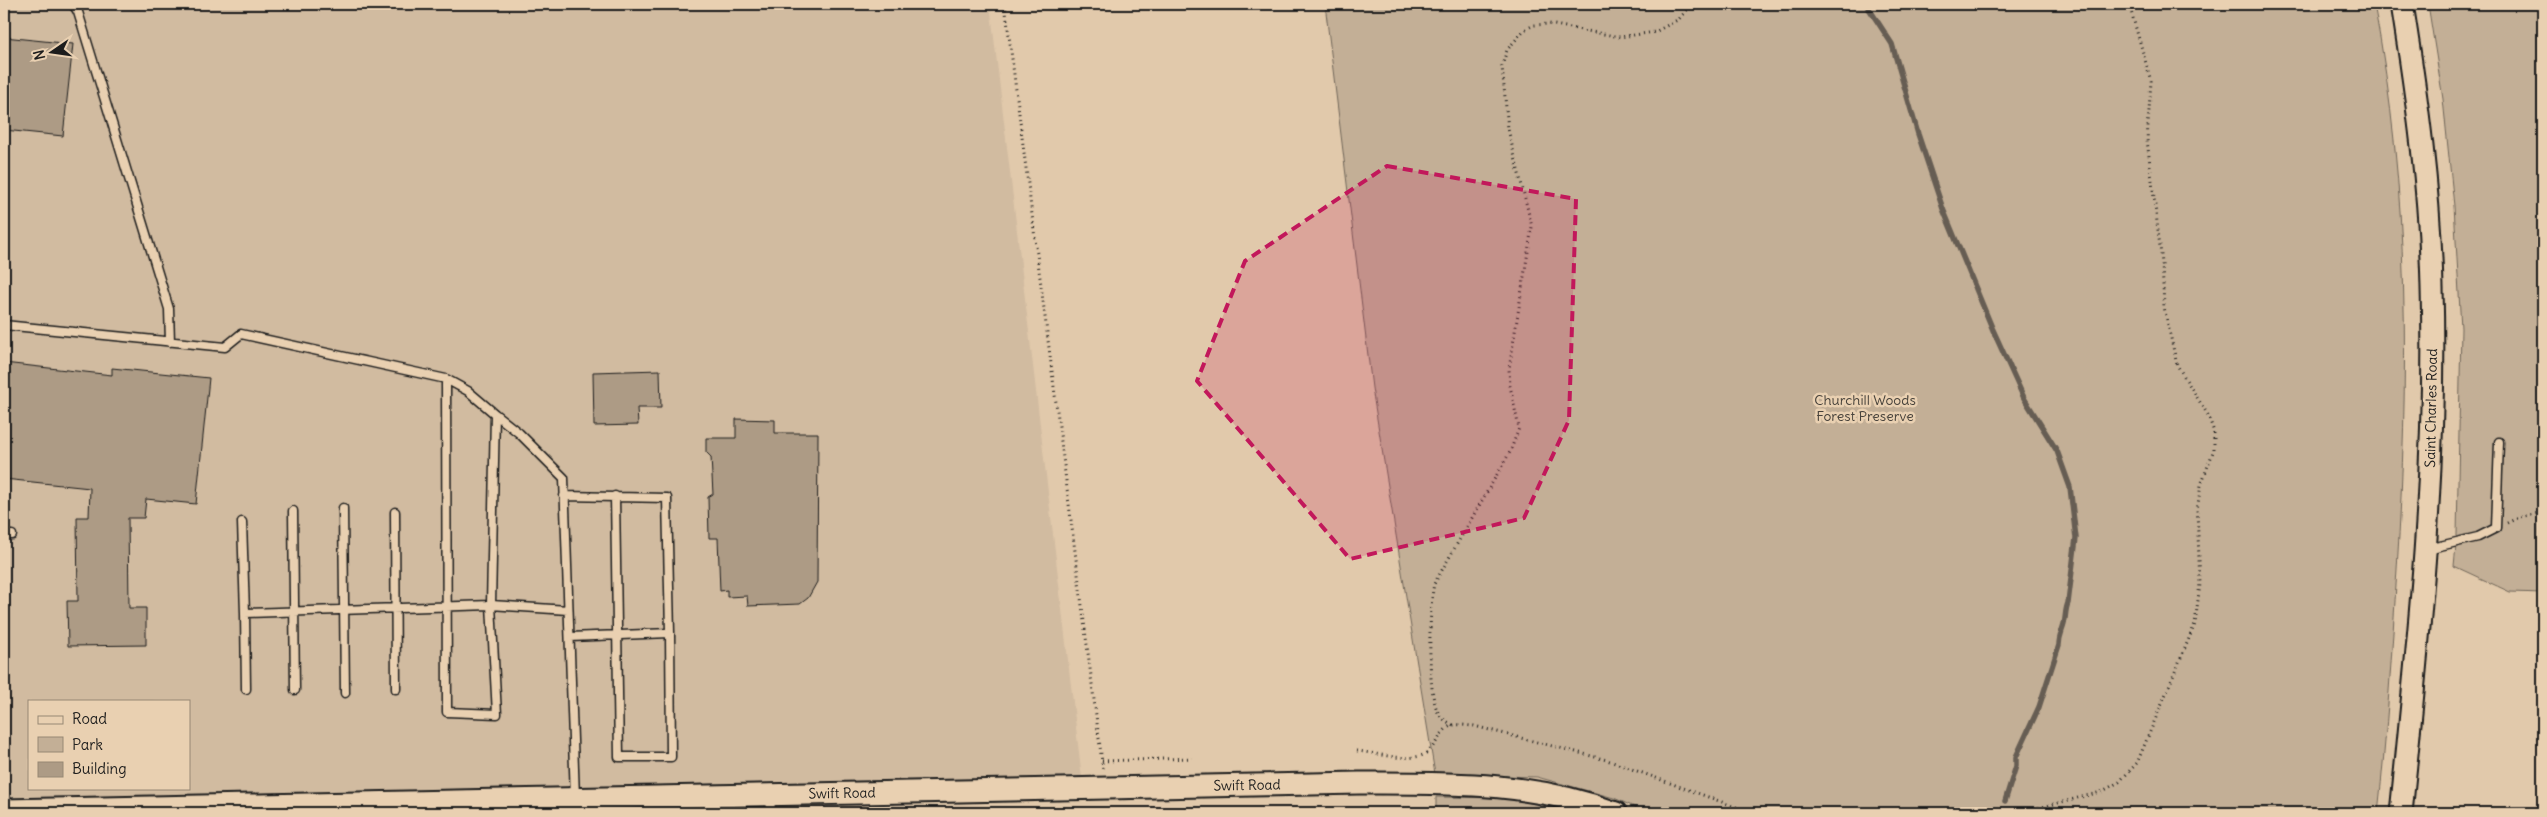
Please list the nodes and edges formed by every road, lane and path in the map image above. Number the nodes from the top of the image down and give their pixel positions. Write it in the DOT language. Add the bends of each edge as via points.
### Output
graph roads {
  1 [pos="73,4"];
  2 [pos="1005,4"];
  3 [pos="1692,4"];
  4 [pos="2129,4"];
  5 [pos="2402,4"];
  6 [pos="4,325"];
  7 [pos="170,342"];
  8 [pos="446,379"];
  9 [pos="495,414"];
  10 [pos="2499,442"];
  11 [pos="564,496"];
  12 [pos="615,496"];
  13 [pos="343,508"];
  14 [pos="293,511"];
  15 [pos="395,512"];
  16 [pos="2543,512"];
  17 [pos="242,522"];
  18 [pos="2496,526"];
  19 [pos="2427,549"];
  20 [pos="491,605"];
  21 [pos="447,608"];
  22 [pos="396,609"];
  23 [pos="345,610"];
  24 [pos="568,610"];
  25 [pos="294,612"];
  26 [pos="245,613"];
  27 [pos="616,634"];
  28 [pos="670,634"];
  29 [pos="570,637"];
  30 [pos="246,689"];
  31 [pos="396,689"];
  32 [pos="295,690"];
  33 [pos="345,693"];
  34 [pos="1454,725"];
  35 [pos="1356,751"];
  36 [pos="1192,758"];
  37 [pos="1102,761"];
  38 [pos="1104,779"];
  39 [pos="770,804"];
  40 [pos="575,806"];
  41 [pos="4,810"];
  42 [pos="135,811"];
  43 [pos="1616,813"];
  44 [pos="1752,813"];
  45 [pos="2019,813"];
  46 [pos="2401,813"];
  1 -- 7 [label="lane" via="169,310"];
  2 -- 37 [label="path"];
  3 -- 34 [label="path" via="1679,19 1655,32 1620,37 1549,24 1534,25 1524,30 1507,50 1502,66 1508,129 1532,227 1509,368 1519,428 1510,452 1434,584 1430,601 1433,701 1441,718"];
  4 -- 45 [label="path" via="2152,81 2147,140 2166,314 2177,365 2204,407 2214,432 2214,449 2201,485 2197,510 2200,584 2195,624 2138,763 2119,782 2100,792"];
  5 -- 19 [label="street, Saint Charles Road" via="2425,167 2432,287 2432,436"];
  6 -- 7 [label="lane"];
  7 -- 8 [label="lane" via="225,347 241,334"];
  8 -- 9 [label="lane" via="468,391"];
  8 -- 21 [label="lane"];
  9 -- 11 [label="lane" via="519,432 564,478"];
  9 -- 20 [label="lane"];
  10 -- 18 [label="lane"];
  11 -- 12 [label="lane"];
  11 -- 24 [label="lane"];
  12 -- 27 [label="lane"];
  12 -- 28 [label="lane" via="667,498"];
  13 -- 23 [label="lane"];
  14 -- 25 [label="lane"];
  15 -- 22 [label="lane"];
  16 -- 18 [label="path"];
  17 -- 26 [label="lane"];
  18 -- 19 [label="lane" via="2478,537"];
  19 -- 46 [label="street, Saint Charles Road"];
  20 -- 21 [label="lane"];
  20 -- 21 [label="lane" via="497,714 447,712"];
  20 -- 24 [label="lane"];
  21 -- 22 [label="lane"];
  22 -- 23 [label="lane"];
  22 -- 31 [label="lane"];
  23 -- 25 [label="lane"];
  23 -- 33 [label="lane"];
  24 -- 29 [label="lane"];
  25 -- 26 [label="lane"];
  25 -- 32 [label="lane"];
  26 -- 30 [label="lane"];
  27 -- 28 [label="lane"];
  27 -- 28 [label="lane" via="619,757 671,757"];
  27 -- 29 [label="lane"];
  29 -- 40 [label="lane"];
  34 -- 35 [label="path" via="1420,756"];
  34 -- 44 [label="path" via="1474,726 1607,760"];
  36 -- 37 [label="path"];
  37 -- 38 [label="path"];
  39 -- 40 [label="street, Swift Road"];
  39 -- 43 [label="street, Swift Road" via="1321,783 1448,783 1552,793"];
  40 -- 42 [label="street, Swift Road"];
  41 -- 42 [label="street, Swift Road"];
}
